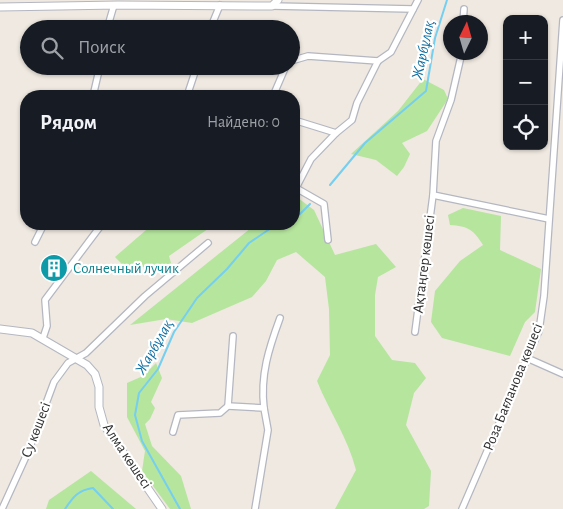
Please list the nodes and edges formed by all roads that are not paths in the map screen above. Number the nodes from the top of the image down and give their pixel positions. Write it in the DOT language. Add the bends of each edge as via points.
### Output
graph roads {
  1 [pos="278,0"];
  2 [pos="418,0"];
  3 [pos="80,2"];
  4 [pos="38,3"];
  5 [pos="117,3"];
  6 [pos="220,5"];
  7 [pos="0,6"];
  8 [pos="272,6"];
  9 [pos="413,9"];
  10 [pos="464,9"];
  11 [pos="464,15"];
  12 [pos="110,20"];
  13 [pos="214,20"];
  14 [pos="563,20"];
  15 [pos="300,58"];
  16 [pos="460,60"];
  17 [pos="378,61"];
  18 [pos="98,75"];
  19 [pos="194,75"];
  20 [pos="282,75"];
  21 [pos="94,90"];
  22 [pos="189,90"];
  23 [pos="276,90"];
  24 [pos="300,122"];
  25 [pos="336,133"];
  26 [pos="300,180"];
  27 [pos="300,190"];
  28 [pos="433,195"];
  29 [pos="549,219"];
  30 [pos="41,230"];
  31 [pos="98,230"];
  32 [pos="328,240"];
  33 [pos="35,242"];
  34 [pos="208,243"];
  35 [pos="280,318"];
  36 [pos="0,329"];
  37 [pos="416,332"];
  38 [pos="233,336"];
  39 [pos="43,338"];
  40 [pos="77,358"];
  41 [pos="528,358"];
  42 [pos="563,374"];
  43 [pos="228,406"];
  44 [pos="264,408"];
  45 [pos="173,432"];
  46 [pos="2,509"];
  47 [pos="162,509"];
  48 [pos="255,509"];
  49 [pos="462,509"];
  1 -- 8 [label="street"];
  2 -- 9 [label="street"];
  3 -- 4 [label="street"];
  3 -- 5 [label="street"];
  4 -- 7 [label="street"];
  5 -- 6 [label="street"];
  5 -- 12 [label="street"];
  6 -- 8 [label="street"];
  6 -- 13 [label="street"];
  8 -- 9 [label="street"];
  9 -- 17 [label="street" via="391,52"];
  10 -- 11 [label="street"];
  14 -- 29 [label="street, Роза Бағланова көшесі"];
  15 -- 17 [label="street" via="308,56"];
  16 -- 28 [label="street, Ақтаңгер көшесі" via="451,100 436,141"];
  17 -- 25 [label="street" via="352,120"];
  18 -- 21 [label="street"];
  19 -- 22 [label="street"];
  20 -- 23 [label="street"];
  24 -- 25 [label="street"];
  25 -- 26 [label="street" via="311,159"];
  27 -- 32 [label="street" via="324,204"];
  28 -- 29 [label="street, Ақтаңгер көшесі"];
  28 -- 37 [label="street, Ақтаңгер көшесі"];
  29 -- 41 [label="street, Роза Бағланова көшесі" via="539,331"];
  30 -- 33 [label="street"];
  31 -- 39 [label="street" via="46,300 47,326"];
  34 -- 40 [label="street, Су көшесі"];
  35 -- 44 [label="street" via="263,376"];
  36 -- 39 [label="street, Алма көшесі" via="32,333"];
  38 -- 43 [label="street"];
  39 -- 40 [label="street, Алма көшесі"];
  40 -- 46 [label="street, Су көшесі" via="68,363 54,382"];
  40 -- 47 [label="street, Алма көшесі" via="95,374 104,425"];
  41 -- 42 [label="street"];
  41 -- 49 [label="street, Роза Бағланова көшесі"];
  43 -- 44 [label="street"];
  43 -- 45 [label="street" via="220,414 178,414"];
  44 -- 48 [label="street" via="268,430"];
}
